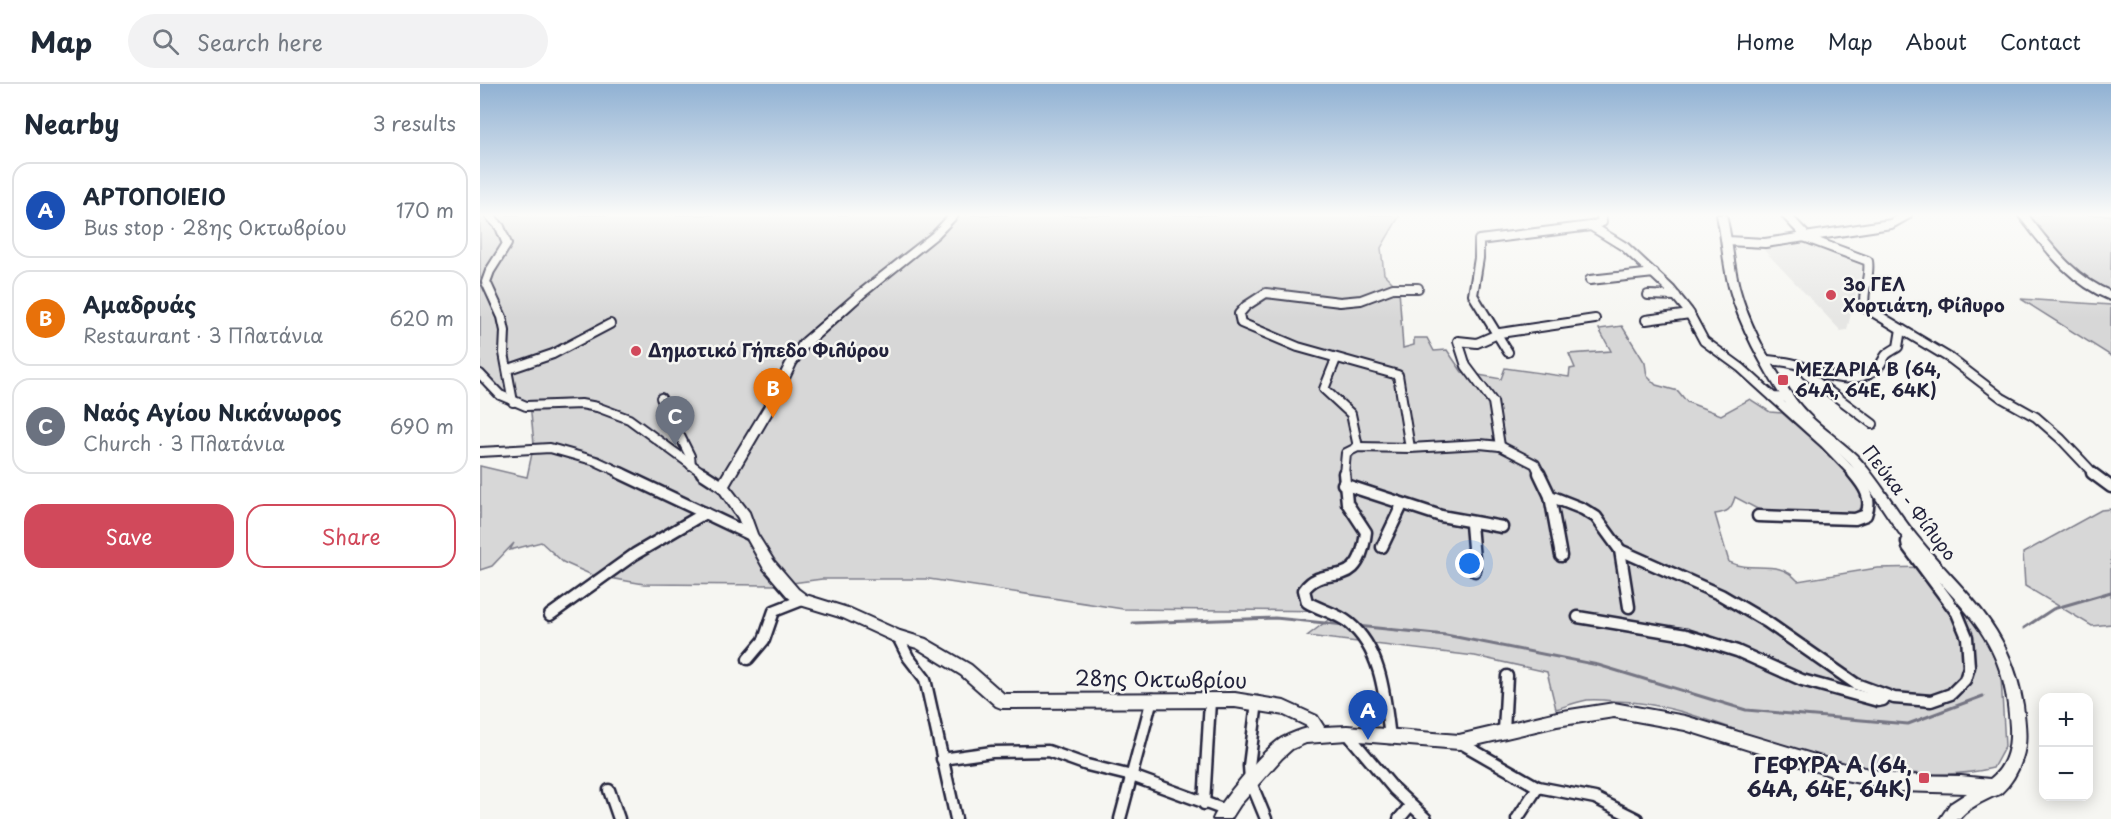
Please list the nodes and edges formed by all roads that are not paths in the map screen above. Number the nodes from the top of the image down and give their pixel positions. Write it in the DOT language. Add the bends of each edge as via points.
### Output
graph roads {
  1 [pos="505,249"];
  2 [pos="917,249"];
  3 [pos="1479,249"];
  4 [pos="1628,249"];
  5 [pos="1728,249"];
  6 [pos="1839,249"];
  7 [pos="2051,249"];
  8 [pos="1654,273"];
  9 [pos="1590,280"];
  10 [pos="1418,288"];
  11 [pos="1648,295"];
  12 [pos="1677,296"];
  13 [pos="2111,296"];
  14 [pos="1690,314"];
  15 [pos="1595,319"];
  16 [pos="1646,320"];
  17 [pos="610,324"];
  18 [pos="1901,329"];
  19 [pos="1497,333"];
  20 [pos="1508,352"];
  21 [pos="1336,359"];
  22 [pos="1767,360"];
  23 [pos="509,369"];
  24 [pos="480,374"];
  25 [pos="1773,397"];
  26 [pos="661,398"];
  27 [pos="1789,398"];
  28 [pos="513,402"];
  29 [pos="1873,424"];
  30 [pos="1500,446"];
  31 [pos="1358,447"];
  32 [pos="1410,448"];
  33 [pos="480,452"];
  34 [pos="691,465"];
  35 [pos="1343,484"];
  36 [pos="722,486"];
  37 [pos="2111,487"];
  38 [pos="1550,496"];
  39 [pos="1402,505"];
  40 [pos="705,513"];
  41 [pos="1758,516"];
  42 [pos="1471,524"];
  43 [pos="1502,527"];
  44 [pos="751,535"];
  45 [pos="1911,540"];
  46 [pos="1382,547"];
  47 [pos="1620,550"];
  48 [pos="1561,556"];
  49 [pos="1475,571"];
  50 [pos="802,600"];
  51 [pos="1629,607"];
  52 [pos="550,615"];
  53 [pos="1578,618"];
  54 [pos="898,637"];
  55 [pos="748,659"];
  56 [pos="1507,676"];
  57 [pos="1886,696"];
  58 [pos="1152,699"];
  59 [pos="1210,701"];
  60 [pos="1257,702"];
  61 [pos="1504,731"];
  62 [pos="1320,734"];
  63 [pos="1347,734"];
  64 [pos="1390,738"];
  65 [pos="1459,742"];
  66 [pos="942,759"];
  67 [pos="1132,776"];
  68 [pos="1250,780"];
  69 [pos="1538,788"];
  70 [pos="1995,788"];
  71 [pos="609,790"];
  72 [pos="1204,804"];
  73 [pos="1410,806"];
  74 [pos="1223,815"];
  75 [pos="619,819"];
  76 [pos="956,819"];
  77 [pos="1120,819"];
  78 [pos="1266,819"];
  79 [pos="1399,819"];
  80 [pos="1426,819"];
  81 [pos="1517,819"];
  82 [pos="1637,819"];
  83 [pos="1948,819"];
  1 -- 23 [label="street" via="486,282 502,317"];
  2 -- 36 [label="street" via="804,344"];
  3 -- 19 [label="street" via="1473,294"];
  4 -- 8 [label="street"];
  5 -- 22 [label="street, Πεύκα - Φίλυρο" via="1739,302"];
  6 -- 18 [label="street" via="1870,263 1863,302 1866,308"];
  7 -- 13 [label="street" via="2087,287"];
  8 -- 9 [label="street"];
  8 -- 12 [label="street"];
  10 -- 21 [label="street" via="1393,288 1361,300 1340,302 1266,293 1239,314 1242,323 1256,330"];
  11 -- 12 [label="street"];
  12 -- 14 [label="street"];
  14 -- 16 [label="street"];
  14 -- 25 [label="street" via="1704,341"];
  15 -- 19 [label="street"];
  17 -- 23 [label="street" via="553,354"];
  18 -- 22 [label="street" via="1898,347 1886,355 1879,367 1859,377 1835,379 1797,365"];
  18 -- 37 [label="street" via="2036,417"];
  19 -- 20 [label="street"];
  19 -- 30 [label="street" via="1477,343 1458,342 1466,366 1493,402"];
  21 -- 31 [label="street" via="1324,389 1351,414"];
  21 -- 32 [label="street" via="1398,375"];
  22 -- 27 [label="street, Πεύκα - Φίλυρο"];
  22 -- 29 [label="street" via="1812,377"];
  23 -- 28 [label="street"];
  24 -- 28 [label="street" via="500,395"];
  25 -- 27 [label="street"];
  25 -- 41 [label="street" via="1841,460 1867,493 1869,510 1855,519"];
  26 -- 34 [label="street"];
  27 -- 45 [label="street, Πεύκα - Φίλυρο" via="1858,465"];
  28 -- 34 [label="street" via="534,407 597,406 629,419"];
  30 -- 32 [label="street"];
  30 -- 38 [label="street" via="1534,464"];
  31 -- 32 [label="street"];
  31 -- 35 [label="street" via="1346,453"];
  33 -- 40 [label="street" via="550,448 573,454"];
  34 -- 36 [label="street"];
  35 -- 39 [label="street"];
  35 -- 64 [label="street" via="1349,512 1366,532 1365,553 1353,570 1309,583 1304,590 1307,602 1347,621 1373,656"];
  36 -- 44 [label="street" via="744,516"];
  38 -- 47 [label="street" via="1596,517"];
  38 -- 48 [label="street"];
  39 -- 42 [label="street"];
  39 -- 46 [label="street"];
  40 -- 44 [label="street"];
  40 -- 52 [label="street" via="635,554"];
  42 -- 43 [label="street"];
  42 -- 49 [label="street"];
  44 -- 50 [label="street" via="770,566"];
  45 -- 57 [label="street" via="1906,543 1911,552 1962,621 1969,667 1961,685 1945,697 1922,702"];
  45 -- 70 [label="street, Πεύκα - Φίλυρο" via="1982,618 2007,664 2015,697 2016,748 2012,765"];
  47 -- 51 [label="street"];
  47 -- 57 [label="street" via="1721,595 1767,622 1844,677"];
  50 -- 54 [label="street, 28ης Οκτωβρίου" via="846,613"];
  50 -- 55 [label="street" via="774,611 764,640"];
  53 -- 57 [label="street" via="1686,635 1727,647 1824,687 1878,701"];
  54 -- 58 [label="street, 28ης Οκτωβρίου" via="921,643 945,656 1001,701"];
  54 -- 66 [label="street" via="924,679"];
  56 -- 61 [label="street"];
  58 -- 59 [label="street, 28ης Οκτωβρίου"];
  58 -- 67 [label="street"];
  59 -- 60 [label="street, 28ης Οκτωβρίου"];
  59 -- 72 [label="street"];
  60 -- 62 [label="street, 28ης Οκτωβρίου" via="1302,715 1312,721"];
  60 -- 68 [label="street"];
  61 -- 65 [label="street"];
  61 -- 70 [label="street" via="1589,713 1631,712 1685,723 1845,772 1899,783"];
  62 -- 63 [label="street"];
  62 -- 68 [label="street" via="1287,744"];
  63 -- 64 [label="street"];
  63 -- 73 [label="street"];
  64 -- 65 [label="street"];
  65 -- 69 [label="street"];
  66 -- 67 [label="street" via="1002,751 1048,751"];
  66 -- 76 [label="street"];
  67 -- 72 [label="street"];
  67 -- 77 [label="street"];
  68 -- 74 [label="street"];
  68 -- 78 [label="street"];
  69 -- 81 [label="street"];
  69 -- 82 [label="street" via="1595,798"];
  70 -- 83 [label="street" via="1962,805"];
  71 -- 75 [label="street"];
  72 -- 74 [label="street"];
  73 -- 79 [label="street"];
  73 -- 80 [label="street"];
}
